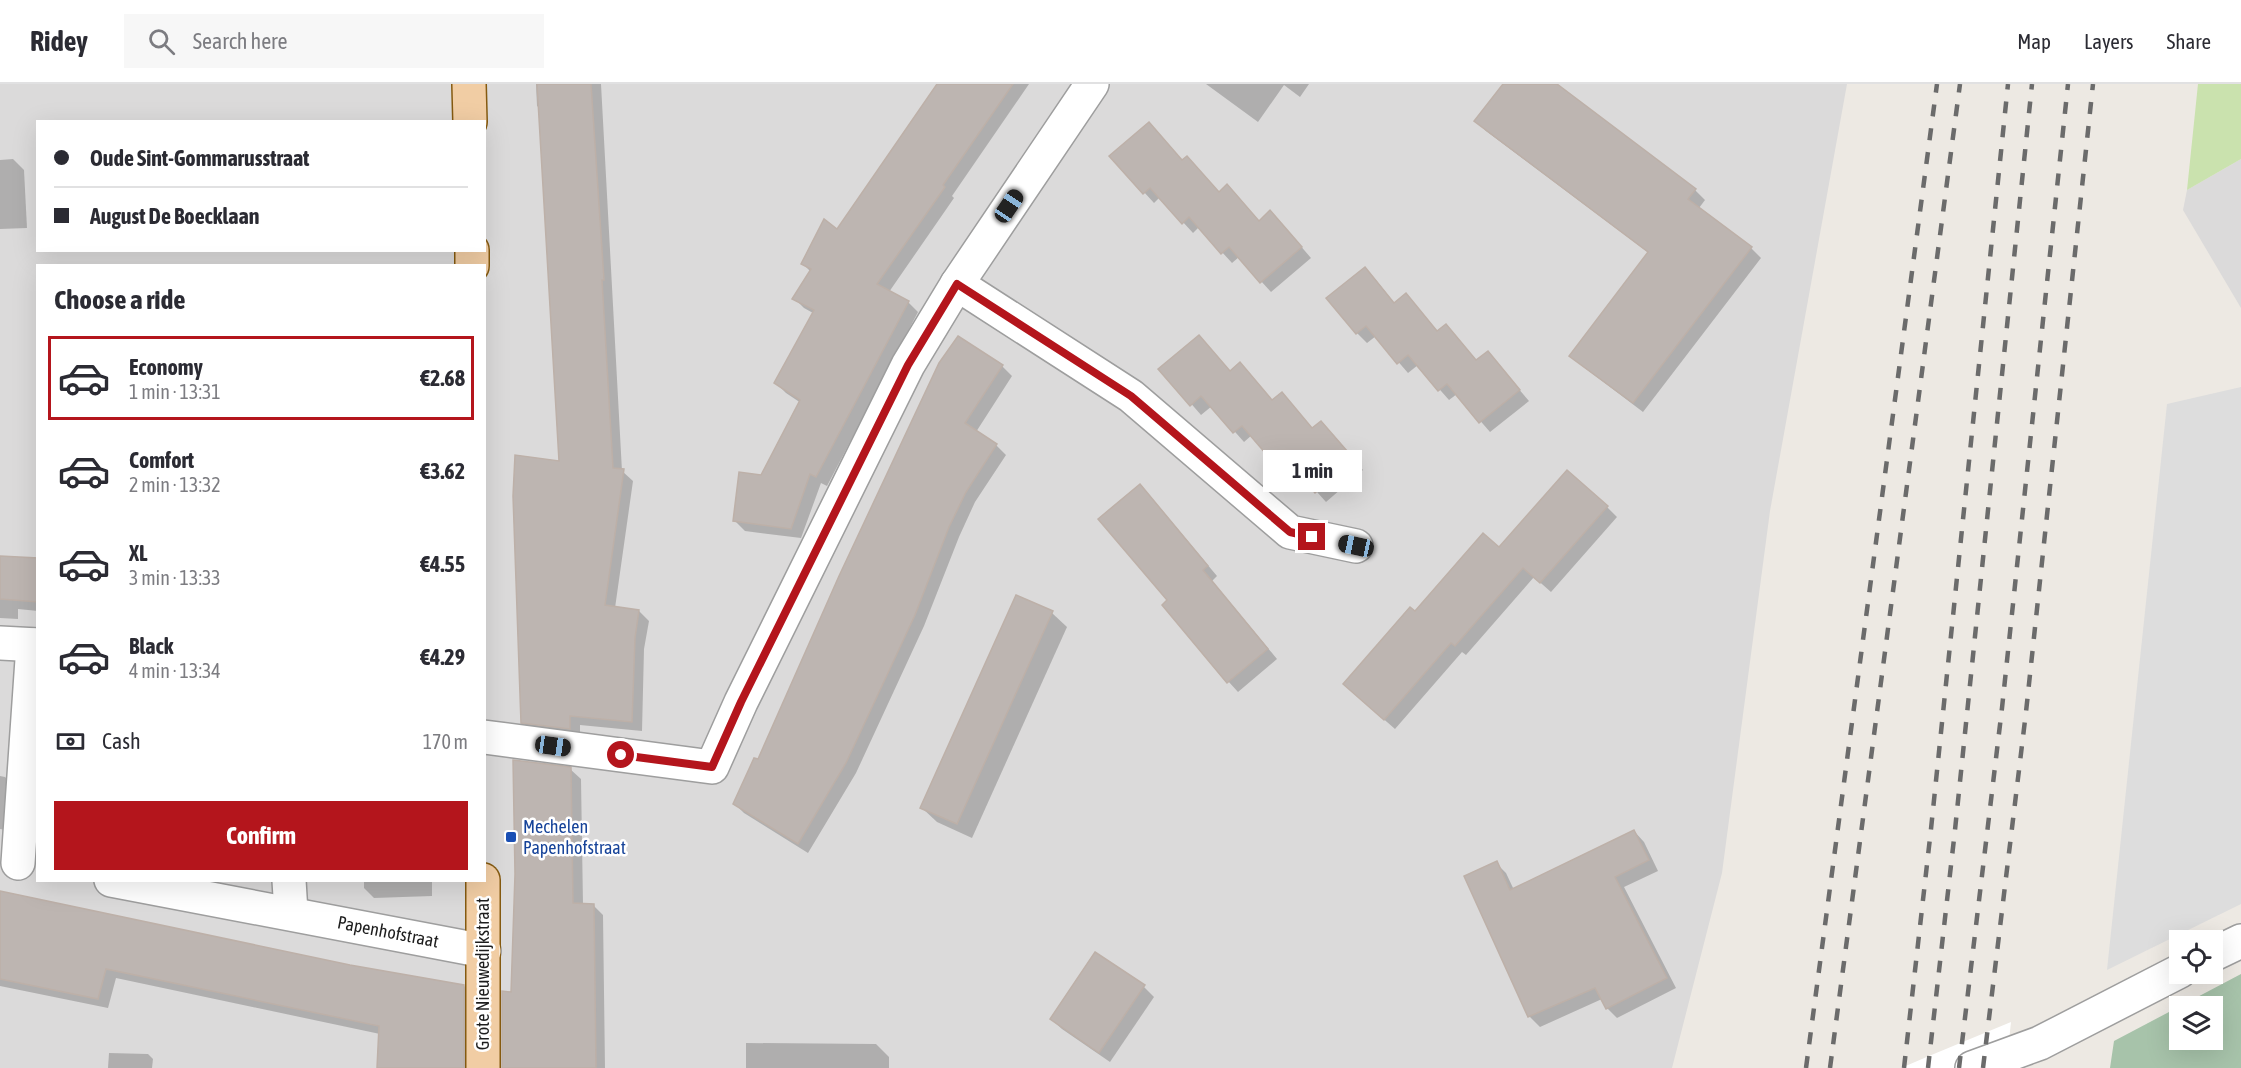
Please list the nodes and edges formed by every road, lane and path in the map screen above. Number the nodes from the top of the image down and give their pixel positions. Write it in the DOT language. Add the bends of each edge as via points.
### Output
graph roads {
  1 [pos="469,84"];
  2 [pos="1092,84"];
  3 [pos="470,120"];
  4 [pos="957,284"];
  5 [pos="1356,546"];
  6 [pos="0,643"];
  7 [pos="35,645"];
  8 [pos="486,737"];
  9 [pos="19,864"];
  10 [pos="122,882"];
  11 [pos="289,882"];
  12 [pos="483,882"];
  13 [pos="291,913"];
  14 [pos="2241,941"];
  15 [pos="2223,950"];
  16 [pos="484,951"];
  17 [pos="2169,977"];
  18 [pos="483,1068"];
  19 [pos="1972,1068"];
  1 -- 3 [label="main road"];
  2 -- 4 [label="street"];
  4 -- 5 [label="street" via="1131,396 1290,532"];
  4 -- 8 [label="street" via="908,365 712,767"];
  6 -- 7 [label="street"];
  7 -- 9 [label="street"];
  10 -- 13 [label="street, Papenhofstraat"];
  11 -- 13 [label="street"];
  12 -- 16 [label="main road, Grote Nieuwedijkstraat"];
  13 -- 16 [label="street, Papenhofstraat"];
  14 -- 15 [label="street"];
  16 -- 18 [label="main road, Grote Nieuwedijkstraat"];
  17 -- 19 [label="street" via="2040,1043"];
}
